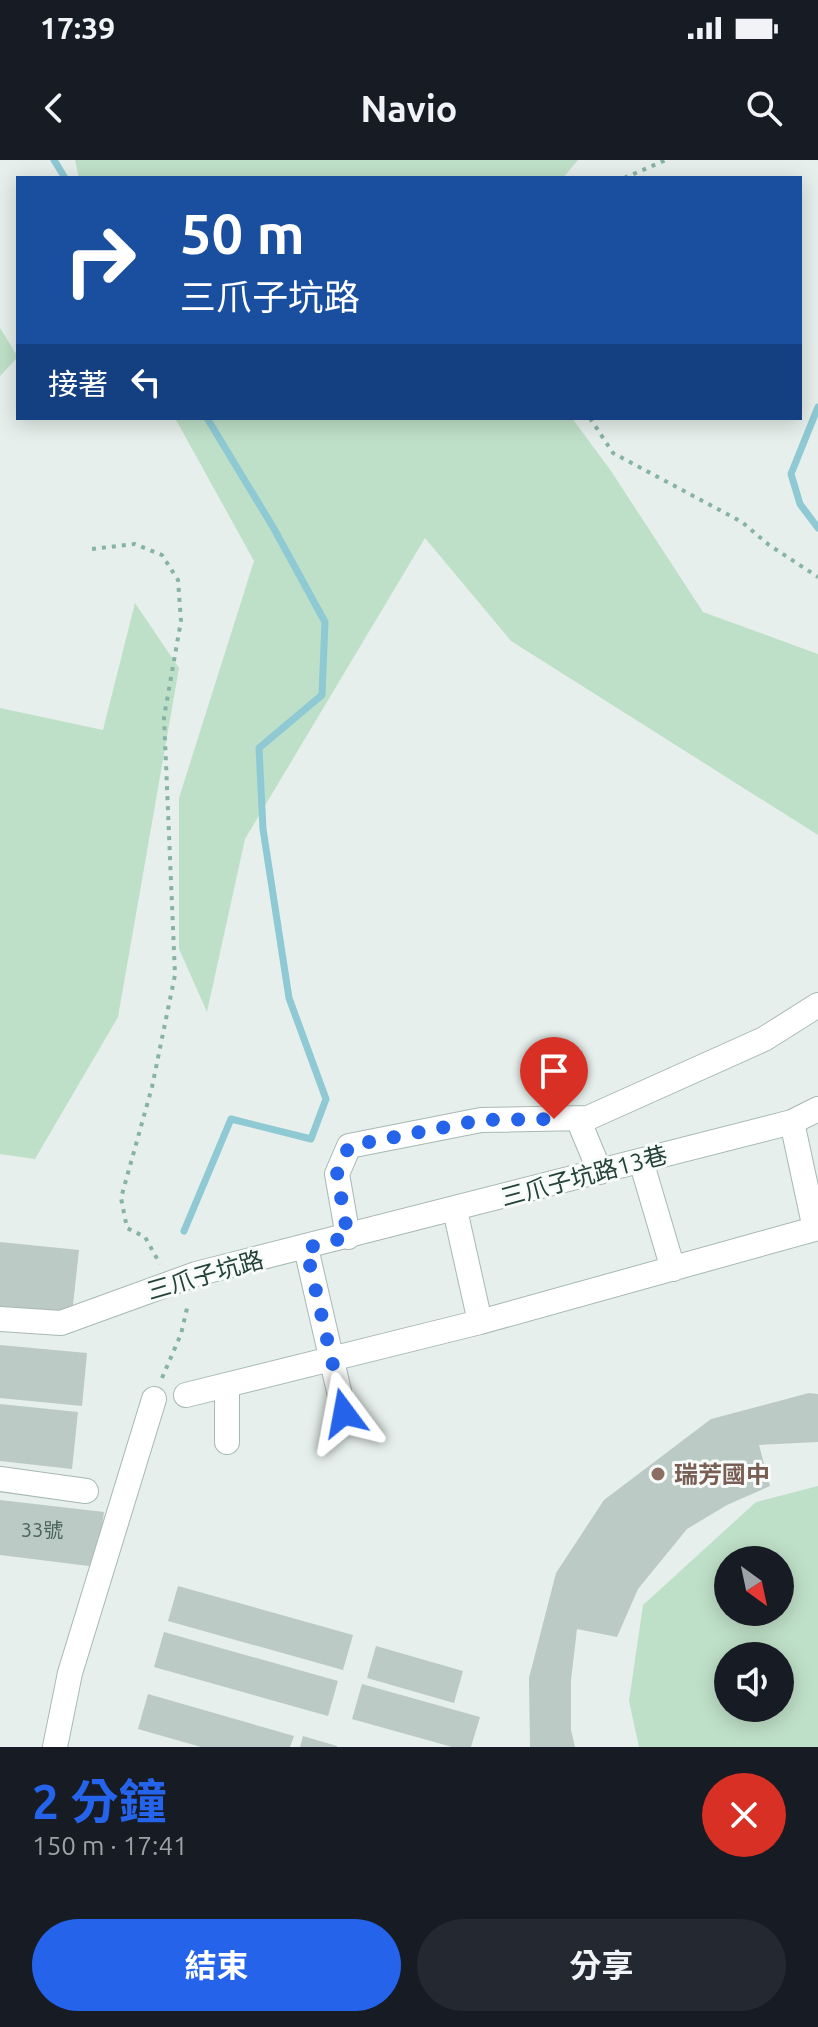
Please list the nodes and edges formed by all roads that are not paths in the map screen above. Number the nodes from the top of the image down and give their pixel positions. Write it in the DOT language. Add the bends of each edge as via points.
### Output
graph roads {
  1 [pos="818,1005"];
  2 [pos="818,1109"];
  3 [pos="578,1119"];
  4 [pos="792,1122"];
  5 [pos="641,1161"];
  6 [pos="600,1172"];
  7 [pos="455,1210"];
  8 [pos="817,1228"];
  9 [pos="348,1237"];
  10 [pos="306,1248"];
  11 [pos="673,1269"];
  12 [pos="0,1319"];
  13 [pos="480,1322"];
  14 [pos="331,1359"];
  15 [pos="227,1385"];
  16 [pos="186,1395"];
  17 [pos="154,1399"];
  18 [pos="344,1413"];
  19 [pos="227,1442"];
  20 [pos="0,1479"];
  21 [pos="86,1491"];
  22 [pos="55,1747"];
  1 -- 3 [label="street" via="764,1039"];
  2 -- 4 [label="street, 三爪子坑路13巷"];
  3 -- 6 [label="street"];
  3 -- 9 [label="street" via="481,1120 349,1146 337,1174"];
  4 -- 5 [label="street, 三爪子坑路13巷"];
  4 -- 8 [label="street"];
  5 -- 6 [label="street, 三爪子坑路13巷"];
  5 -- 11 [label="street"];
  6 -- 7 [label="street, 三爪子坑路13巷"];
  7 -- 9 [label="street, 三爪子坑路13巷"];
  7 -- 13 [label="street"];
  8 -- 11 [label="street"];
  9 -- 10 [label="street, 三爪子坑路"];
  10 -- 12 [label="street, 三爪子坑路" via="169,1282 61,1323"];
  10 -- 14 [label="street"];
  11 -- 13 [label="street"];
  13 -- 14 [label="street"];
  14 -- 15 [label="street"];
  14 -- 18 [label="street"];
  15 -- 16 [label="street"];
  15 -- 19 [label="street"];
  17 -- 22 [label="street" via="70,1673"];
  20 -- 21 [label="street"];
}
